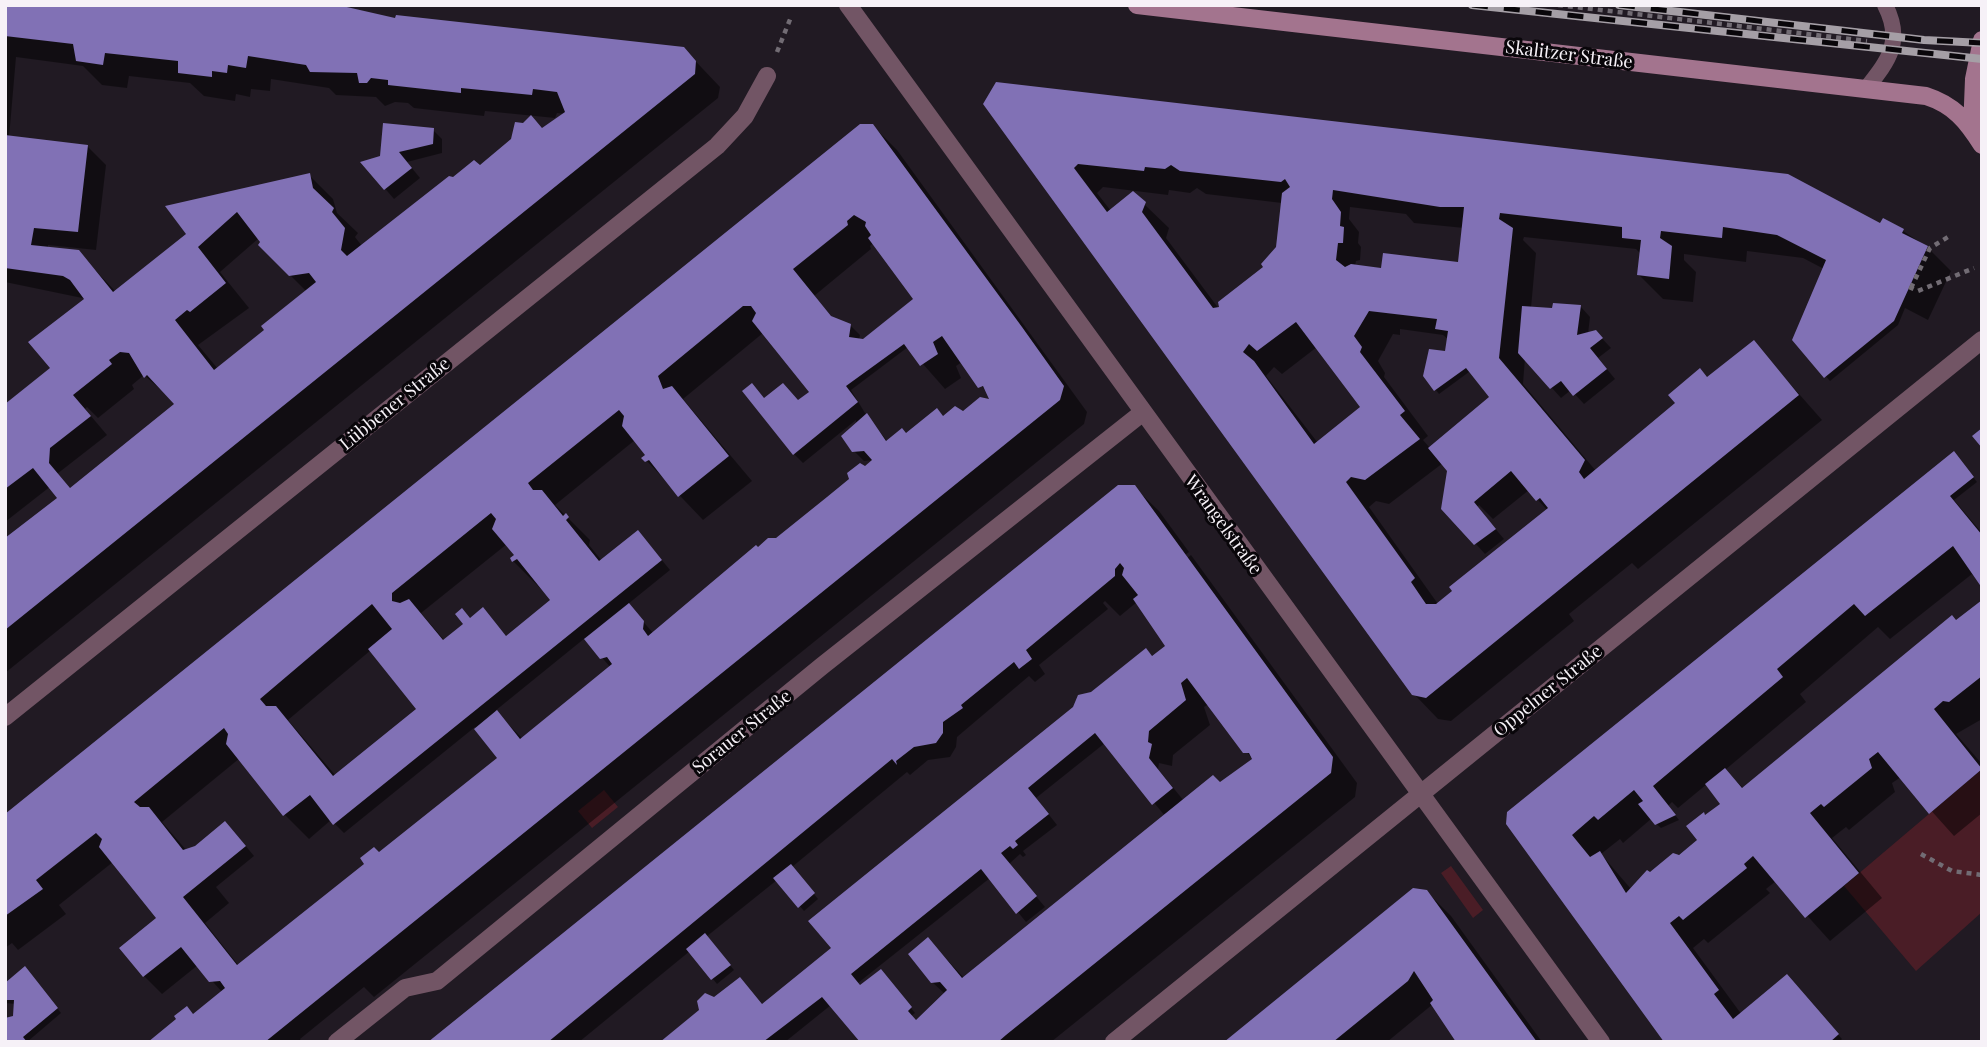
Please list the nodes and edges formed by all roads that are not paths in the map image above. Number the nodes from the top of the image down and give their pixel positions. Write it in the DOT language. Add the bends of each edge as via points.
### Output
graph roads {
  1 [pos="848,5"];
  2 [pos="1137,5"];
  3 [pos="1885,5"];
  4 [pos="1982,40"];
  5 [pos="767,76"];
  6 [pos="1866,89"];
  7 [pos="1977,137"];
  8 [pos="1982,340"];
  9 [pos="1142,413"];
  10 [pos="5,717"];
  11 [pos="1421,795"];
  12 [pos="337,1042"];
  13 [pos="1114,1042"];
  14 [pos="1601,1042"];
  1 -- 9 [label="street, Wrangelstraße"];
  2 -- 6 [label="main road, Skalitzer Straße"];
  3 -- 6 [label="lane" via="1892,20 1891,57"];
  4 -- 7 [label="main road" via="1974,79"];
  5 -- 10 [label="street, Lübbener Straße" via="745,116 717,146"];
  6 -- 7 [label="main road, Skalitzer Straße" via="1940,100 1963,117"];
  8 -- 11 [label="street, Oppelner Straße"];
  9 -- 11 [label="street, Wrangelstraße"];
  9 -- 12 [label="street, Sorauer Straße" via="832,657 437,981 405,988"];
  11 -- 13 [label="street, Oppelner Straße"];
  11 -- 14 [label="street, Wrangelstraße"];
}
